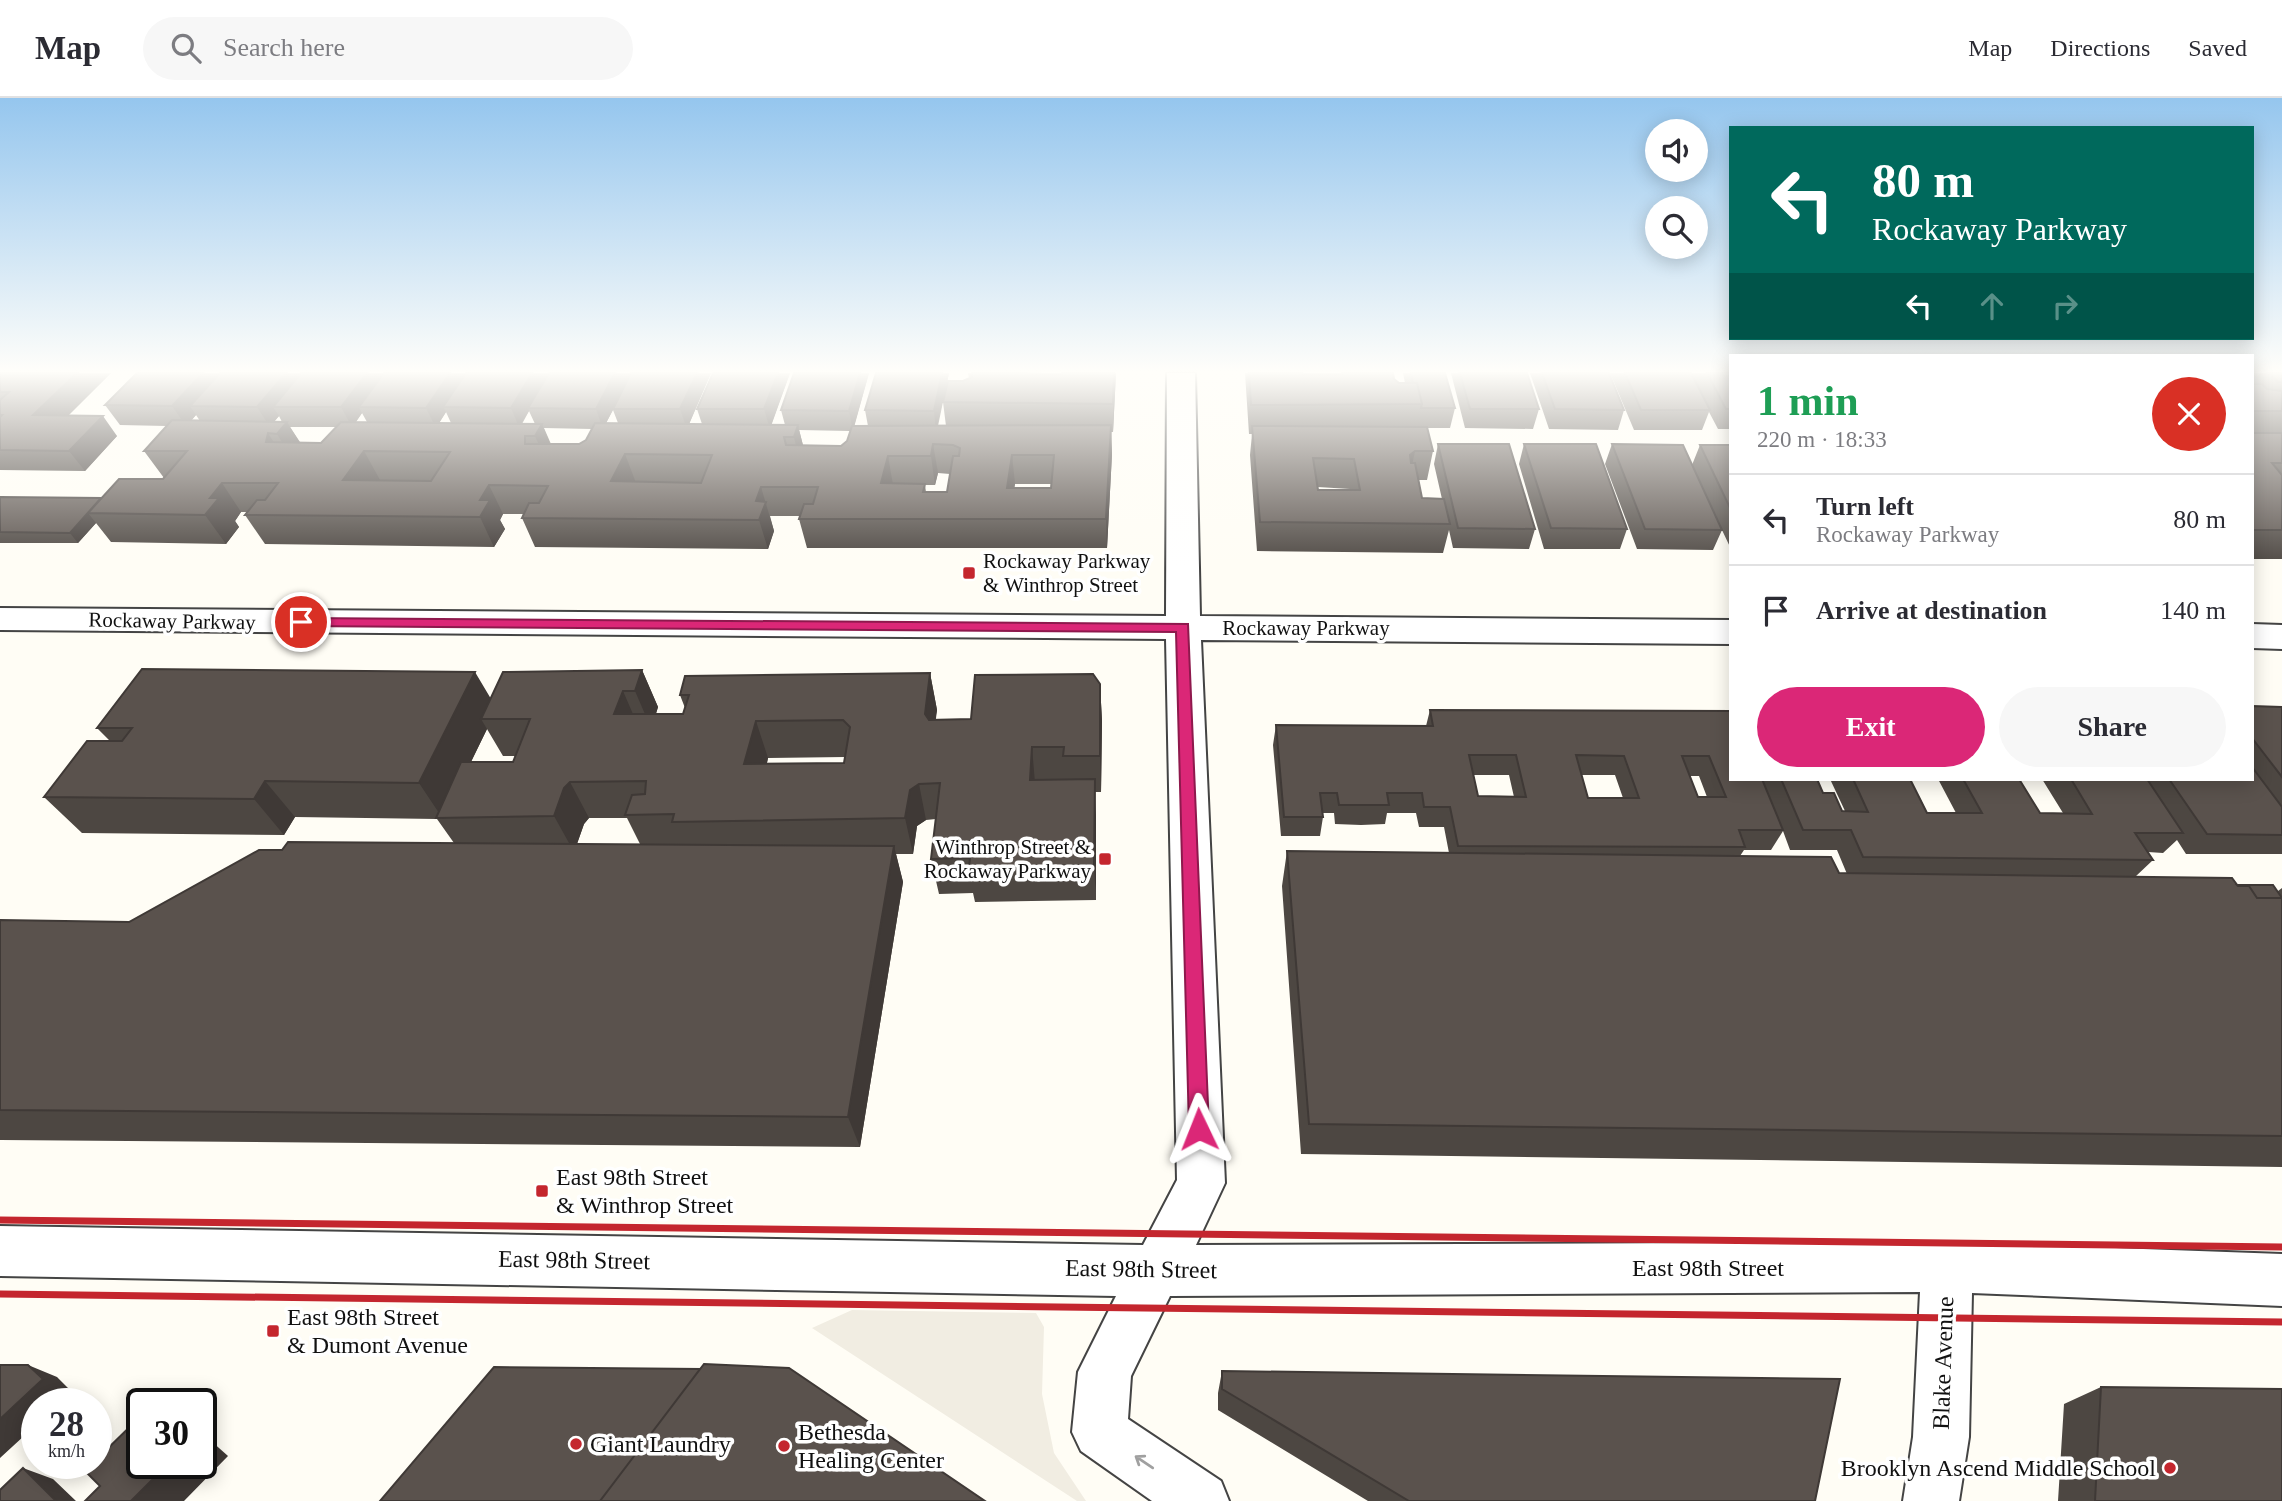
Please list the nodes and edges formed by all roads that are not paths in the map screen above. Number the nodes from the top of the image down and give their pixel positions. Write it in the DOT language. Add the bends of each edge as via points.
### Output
graph roads {
  1 [pos="1182,438"];
  2 [pos="0,619"];
  3 [pos="1183,627"];
  4 [pos="1729,632"];
  5 [pos="2254,636"];
  6 [pos="2282,637"];
  7 [pos="1,1252"];
  8 [pos="1947,1266"];
  9 [pos="1156,1271"];
  10 [pos="2282,1280"];
  11 [pos="1201,1501"];
  12 [pos="1931,1501"];
  1 -- 3 [label="street"];
  2 -- 3 [label="street, Rockaway Parkway"];
  3 -- 4 [label="street, Rockaway Parkway"];
  3 -- 9 [label="street" via="1201,1183"];
  5 -- 6 [label="street"];
  7 -- 9 [label="street, East 98th Street"];
  8 -- 9 [label="street, East 98th Street"];
  8 -- 10 [label="street, East 98th Street"];
  8 -- 12 [label="street, Blake Avenue" via="1941,1437"];
  11 -- 9 [label="street, one-way" via="1100,1432 1105,1372"];
}
